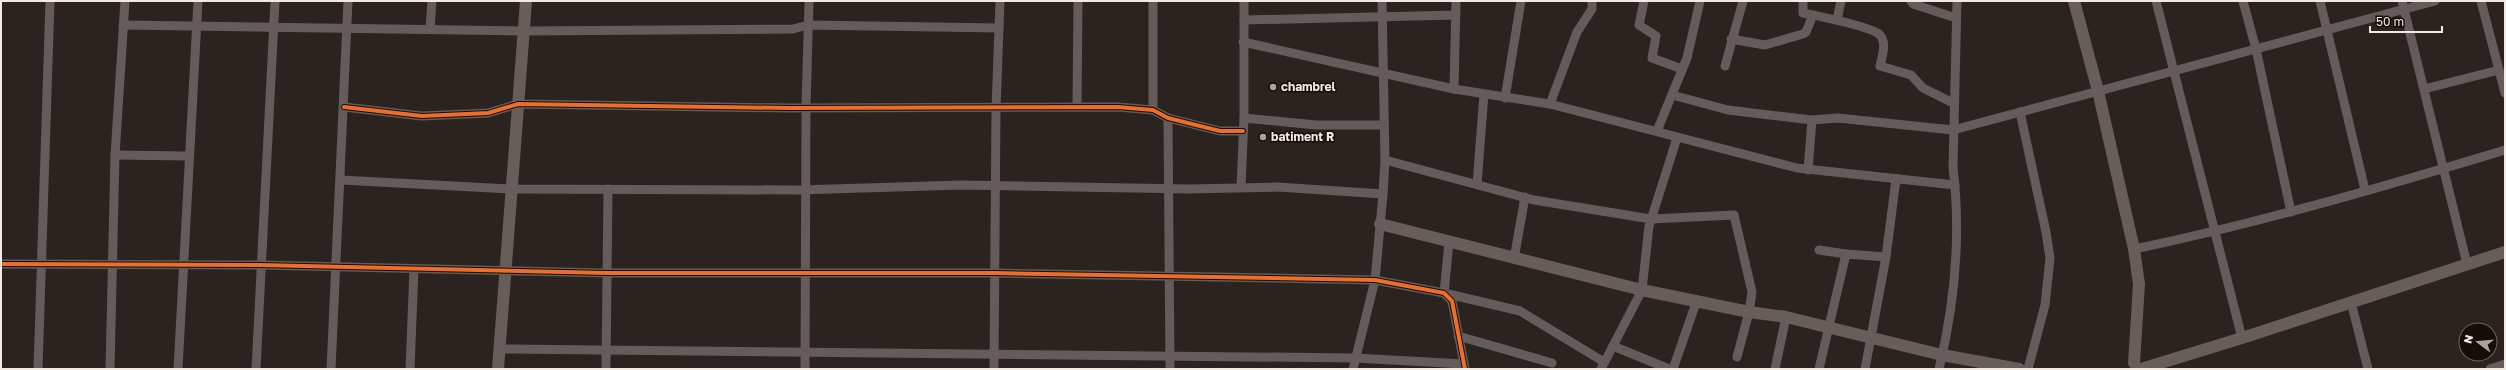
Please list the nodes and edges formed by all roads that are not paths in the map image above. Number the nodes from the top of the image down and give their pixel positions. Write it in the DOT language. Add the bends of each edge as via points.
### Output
graph roads {
  1 [pos="50,1"];
  2 [pos="125,1"];
  3 [pos="198,1"];
  4 [pos="275,1"];
  5 [pos="348,1"];
  6 [pos="432,1"];
  7 [pos="526,1"];
  8 [pos="809,1"];
  9 [pos="1000,1"];
  10 [pos="1078,1"];
  11 [pos="1153,1"];
  12 [pos="1244,1"];
  13 [pos="1382,1"];
  14 [pos="1456,1"];
  15 [pos="1521,1"];
  16 [pos="1592,1"];
  17 [pos="1644,1"];
  18 [pos="1700,1"];
  19 [pos="1743,1"];
  20 [pos="1803,1"];
  21 [pos="1841,1"];
  22 [pos="1911,1"];
  23 [pos="1957,1"];
  24 [pos="2074,1"];
  25 [pos="2156,1"];
  26 [pos="2243,1"];
  27 [pos="2320,1"];
  28 [pos="2435,1"];
  29 [pos="2481,1"];
  30 [pos="2403,5"];
  31 [pos="1382,15"];
  32 [pos="1456,15"];
  33 [pos="1814,15"];
  34 [pos="1956,18"];
  35 [pos="1244,20"];
  36 [pos="1837,20"];
  37 [pos="124,25"];
  38 [pos="808,25"];
  39 [pos="197,26"];
  40 [pos="274,27"];
  41 [pos="346,28"];
  42 [pos="999,28"];
  43 [pos="430,29"];
  44 [pos="2327,30"];
  45 [pos="524,31"];
  46 [pos="1731,39"];
  47 [pos="1244,42"];
  48 [pos="2256,49"];
  49 [pos="1725,66"];
  50 [pos="1682,69"];
  51 [pos="2175,70"];
  52 [pos="2499,70"];
  53 [pos="1382,72"];
  54 [pos="1454,89"];
  55 [pos="2424,89"];
  56 [pos="2098,91"];
  57 [pos="2505,93"];
  58 [pos="1484,94"];
  59 [pos="1672,95"];
  60 [pos="1505,98"];
  61 [pos="1953,103"];
  62 [pos="518,104"];
  63 [pos="1550,104"];
  64 [pos="344,107"];
  65 [pos="806,107"];
  66 [pos="1077,107"];
  67 [pos="996,108"];
  68 [pos="1153,110"];
  69 [pos="2020,112"];
  70 [pos="1168,118"];
  71 [pos="1244,118"];
  72 [pos="1812,120"];
  73 [pos="1383,125"];
  74 [pos="1953,130"];
  75 [pos="1243,131"];
  76 [pos="1657,132"];
  77 [pos="1677,138"];
  78 [pos="2505,150"];
  79 [pos="115,155"];
  80 [pos="189,156"];
  81 [pos="1385,160"];
  82 [pos="2443,169"];
  83 [pos="1808,170"];
  84 [pos="1896,179"];
  85 [pos="341,180"];
  86 [pos="1477,184"];
  87 [pos="996,185"];
  88 [pos="1955,185"];
  89 [pos="1241,187"];
  90 [pos="1168,188"];
  91 [pos="511,189"];
  92 [pos="608,189"];
  93 [pos="807,190"];
  94 [pos="2365,190"];
  95 [pos="1383,194"];
  96 [pos="1525,197"];
  97 [pos="2292,212"];
  98 [pos="1651,219"];
  99 [pos="1380,224"];
  100 [pos="2215,232"];
  101 [pos="1449,242"];
  102 [pos="2134,249"];
  103 [pos="1818,250"];
  104 [pos="2505,252"];
  105 [pos="1846,254"];
  106 [pos="1886,257"];
  107 [pos="1514,258"];
  108 [pos="1,264"];
  109 [pos="42,264"];
  110 [pos="114,264"];
  111 [pos="2467,264"];
  112 [pos="183,265"];
  113 [pos="261,265"];
  114 [pos="336,267"];
  115 [pos="414,269"];
  116 [pos="506,272"];
  117 [pos="607,273"];
  118 [pos="995,273"];
  119 [pos="807,274"];
  120 [pos="1169,276"];
  121 [pos="1375,280"];
  122 [pos="1642,290"];
  123 [pos="1444,293"];
  124 [pos="1697,300"];
  125 [pos="2352,302"];
  126 [pos="1749,312"];
  127 [pos="1786,316"];
  128 [pos="1830,327"];
  129 [pos="1458,336"];
  130 [pos="1870,337"];
  131 [pos="2242,338"];
  132 [pos="1613,346"];
  133 [pos="499,350"];
  134 [pos="606,351"];
  135 [pos="806,353"];
  136 [pos="995,354"];
  137 [pos="1942,355"];
  138 [pos="1169,356"];
  139 [pos="1737,357"];
  140 [pos="1355,358"];
  141 [pos="1552,363"];
  142 [pos="2505,364"];
  143 [pos="1603,366"];
  144 [pos="1464,367"];
  145 [pos="2135,368"];
  146 [pos="38,369"];
  147 [pos="110,369"];
  148 [pos="178,369"];
  149 [pos="256,369"];
  150 [pos="331,369"];
  151 [pos="410,369"];
  152 [pos="498,369"];
  153 [pos="606,369"];
  154 [pos="805,369"];
  155 [pos="994,369"];
  156 [pos="1170,369"];
  157 [pos="1352,369"];
  158 [pos="1669,369"];
  159 [pos="1673,369"];
  160 [pos="1775,369"];
  161 [pos="1819,369"];
  162 [pos="1865,369"];
  163 [pos="1938,369"];
  164 [pos="2019,369"];
  165 [pos="2028,369"];
  166 [pos="2368,369"];
  167 [pos="2490,369"];
  1 -- 109 [label="street"];
  2 -- 37 [label="street"];
  3 -- 39 [label="street"];
  4 -- 40 [label="street"];
  5 -- 41 [label="street"];
  6 -- 43 [label="street"];
  7 -- 45 [label="street"];
  8 -- 38 [label="street"];
  9 -- 42 [label="street"];
  10 -- 66 [label="street"];
  11 -- 68 [label="street"];
  12 -- 35 [label="street"];
  13 -- 31 [label="street"];
  14 -- 32 [label="street"];
  15 -- 60 [label="street"];
  16 -- 63 [label="street" via="1592,9 1577,32"];
  17 -- 50 [label="street" via="1639,25 1656,36 1652,58"];
  18 -- 50 [label="street"];
  19 -- 46 [label="street"];
  20 -- 33 [label="street" via="1801,12"];
  21 -- 36 [label="street"];
  22 -- 34 [label="street" via="1913,4"];
  23 -- 34 [label="street"];
  24 -- 56 [label="street"];
  25 -- 51 [label="street"];
  26 -- 48 [label="street"];
  27 -- 44 [label="street"];
  28 -- 30 [label="street"];
  29 -- 52 [label="street"];
  30 -- 44 [label="street"];
  30 -- 55 [label="street"];
  31 -- 32 [label="street"];
  31 -- 35 [label="street"];
  31 -- 53 [label="street"];
  32 -- 54 [label="street"];
  33 -- 36 [label="street"];
  33 -- 46 [label="street" via="1803,34 1765,44"];
  34 -- 61 [label="street"];
  35 -- 47 [label="street"];
  36 -- 61 [label="street" via="1874,31 1884,44 1880,66 1911,75 1923,88"];
  37 -- 39 [label="street"];
  37 -- 79 [label="street"];
  38 -- 42 [label="street"];
  38 -- 45 [label="street" via="793,29"];
  38 -- 65 [label="street"];
  39 -- 40 [label="street"];
  39 -- 80 [label="street"];
  40 -- 41 [label="street"];
  40 -- 113 [label="street"];
  41 -- 43 [label="street"];
  41 -- 64 [label="street"];
  42 -- 67 [label="street"];
  43 -- 45 [label="street"];
  44 -- 48 [label="street"];
  44 -- 94 [label="street"];
  45 -- 62 [label="street"];
  46 -- 49 [label="street"];
  47 -- 53 [label="street"];
  47 -- 71 [label="street"];
  48 -- 51 [label="street"];
  48 -- 97 [label="street"];
  50 -- 59 [label="street"];
  51 -- 56 [label="street"];
  51 -- 100 [label="street"];
  52 -- 55 [label="street"];
  52 -- 57 [label="street"];
  53 -- 54 [label="street"];
  53 -- 73 [label="street"];
  54 -- 58 [label="street"];
  55 -- 82 [label="street"];
  56 -- 69 [label="street"];
  56 -- 102 [label="street"];
  58 -- 60 [label="street"];
  58 -- 86 [label="street"];
  59 -- 72 [label="street" via="1728,110"];
  59 -- 76 [label="street"];
  60 -- 63 [label="street"];
  61 -- 74 [label="street"];
  62 -- 64 [label="street" via="488,113 422,116"];
  62 -- 65 [label="street"];
  62 -- 91 [label="street"];
  63 -- 76 [label="street"];
  64 -- 85 [label="street"];
  65 -- 67 [label="street"];
  65 -- 93 [label="street"];
  66 -- 67 [label="street"];
  66 -- 68 [label="street"];
  67 -- 87 [label="street"];
  68 -- 70 [label="street"];
  69 -- 74 [label="street"];
  69 -- 165 [label="street" via="2050,258 2045,305"];
  70 -- 75 [label="street" via="1220,130"];
  70 -- 90 [label="street"];
  71 -- 73 [label="street" via="1316,125"];
  71 -- 75 [label="street"];
  72 -- 74 [label="street" via="1838,118"];
  72 -- 83 [label="street"];
  73 -- 81 [label="street"];
  74 -- 88 [label="street"];
  75 -- 89 [label="street"];
  76 -- 77 [label="street"];
  77 -- 83 [label="street"];
  77 -- 98 [label="street"];
  78 -- 82 [label="street"];
  79 -- 80 [label="street"];
  79 -- 110 [label="street"];
  80 -- 112 [label="street"];
  81 -- 86 [label="street"];
  81 -- 95 [label="street"];
  82 -- 94 [label="street"];
  82 -- 111 [label="street"];
  83 -- 84 [label="street"];
  84 -- 88 [label="street"];
  84 -- 106 [label="street"];
  85 -- 91 [label="street"];
  85 -- 114 [label="street"];
  86 -- 96 [label="street"];
  87 -- 90 [label="street"];
  87 -- 93 [label="street"];
  87 -- 118 [label="street"];
  88 -- 137 [label="street" via="1955,284"];
  89 -- 90 [label="street"];
  89 -- 95 [label="street"];
  90 -- 120 [label="street"];
  91 -- 92 [label="street"];
  91 -- 116 [label="street"];
  92 -- 93 [label="street"];
  92 -- 117 [label="street"];
  93 -- 119 [label="street"];
  94 -- 97 [label="street"];
  95 -- 99 [label="street"];
  96 -- 98 [label="street"];
  96 -- 107 [label="street"];
  97 -- 100 [label="street"];
  98 -- 122 [label="street"];
  98 -- 126 [label="street" via="1734,215 1752,292"];
  99 -- 101 [label="street"];
  99 -- 121 [label="street"];
  100 -- 102 [label="street"];
  100 -- 131 [label="street"];
  101 -- 107 [label="street"];
  101 -- 123 [label="street"];
  102 -- 145 [label="street" via="2139,291"];
  103 -- 105 [label="street"];
  104 -- 111 [label="street"];
  105 -- 106 [label="street"];
  105 -- 128 [label="street"];
  106 -- 130 [label="street"];
  107 -- 122 [label="street"];
  108 -- 109 [label="street"];
  109 -- 110 [label="street"];
  109 -- 146 [label="street"];
  110 -- 112 [label="street"];
  110 -- 147 [label="street"];
  111 -- 125 [label="street"];
  112 -- 113 [label="street"];
  112 -- 148 [label="street"];
  113 -- 114 [label="street"];
  113 -- 149 [label="street"];
  114 -- 115 [label="street"];
  114 -- 150 [label="street"];
  115 -- 116 [label="street"];
  115 -- 151 [label="street"];
  116 -- 117 [label="street"];
  116 -- 133 [label="street"];
  117 -- 119 [label="street"];
  117 -- 134 [label="street"];
  118 -- 119 [label="street"];
  118 -- 120 [label="street"];
  118 -- 136 [label="street"];
  119 -- 135 [label="street"];
  120 -- 121 [label="street"];
  120 -- 138 [label="street"];
  121 -- 123 [label="street"];
  121 -- 140 [label="street"];
  122 -- 124 [label="street"];
  122 -- 132 [label="street"];
  123 -- 129 [label="street" via="1452,301"];
  123 -- 143 [label="street" via="1520,311"];
  124 -- 126 [label="street"];
  124 -- 159 [label="street"];
  125 -- 131 [label="street"];
  125 -- 166 [label="street"];
  126 -- 127 [label="street"];
  126 -- 139 [label="street"];
  127 -- 128 [label="street"];
  127 -- 160 [label="street"];
  128 -- 130 [label="street"];
  128 -- 161 [label="street"];
  129 -- 141 [label="street"];
  129 -- 144 [label="street"];
  130 -- 137 [label="street"];
  130 -- 162 [label="street"];
  131 -- 145 [label="street"];
  132 -- 143 [label="street"];
  132 -- 158 [label="street"];
  133 -- 134 [label="street"];
  133 -- 152 [label="street"];
  134 -- 135 [label="street"];
  134 -- 153 [label="street"];
  135 -- 136 [label="street"];
  135 -- 154 [label="street"];
  136 -- 138 [label="street"];
  136 -- 155 [label="street"];
  137 -- 163 [label="street"];
  137 -- 164 [label="street"];
  138 -- 140 [label="street"];
  138 -- 156 [label="street"];
  140 -- 144 [label="street"];
  140 -- 157 [label="street"];
  142 -- 167 [label="street"];
}
